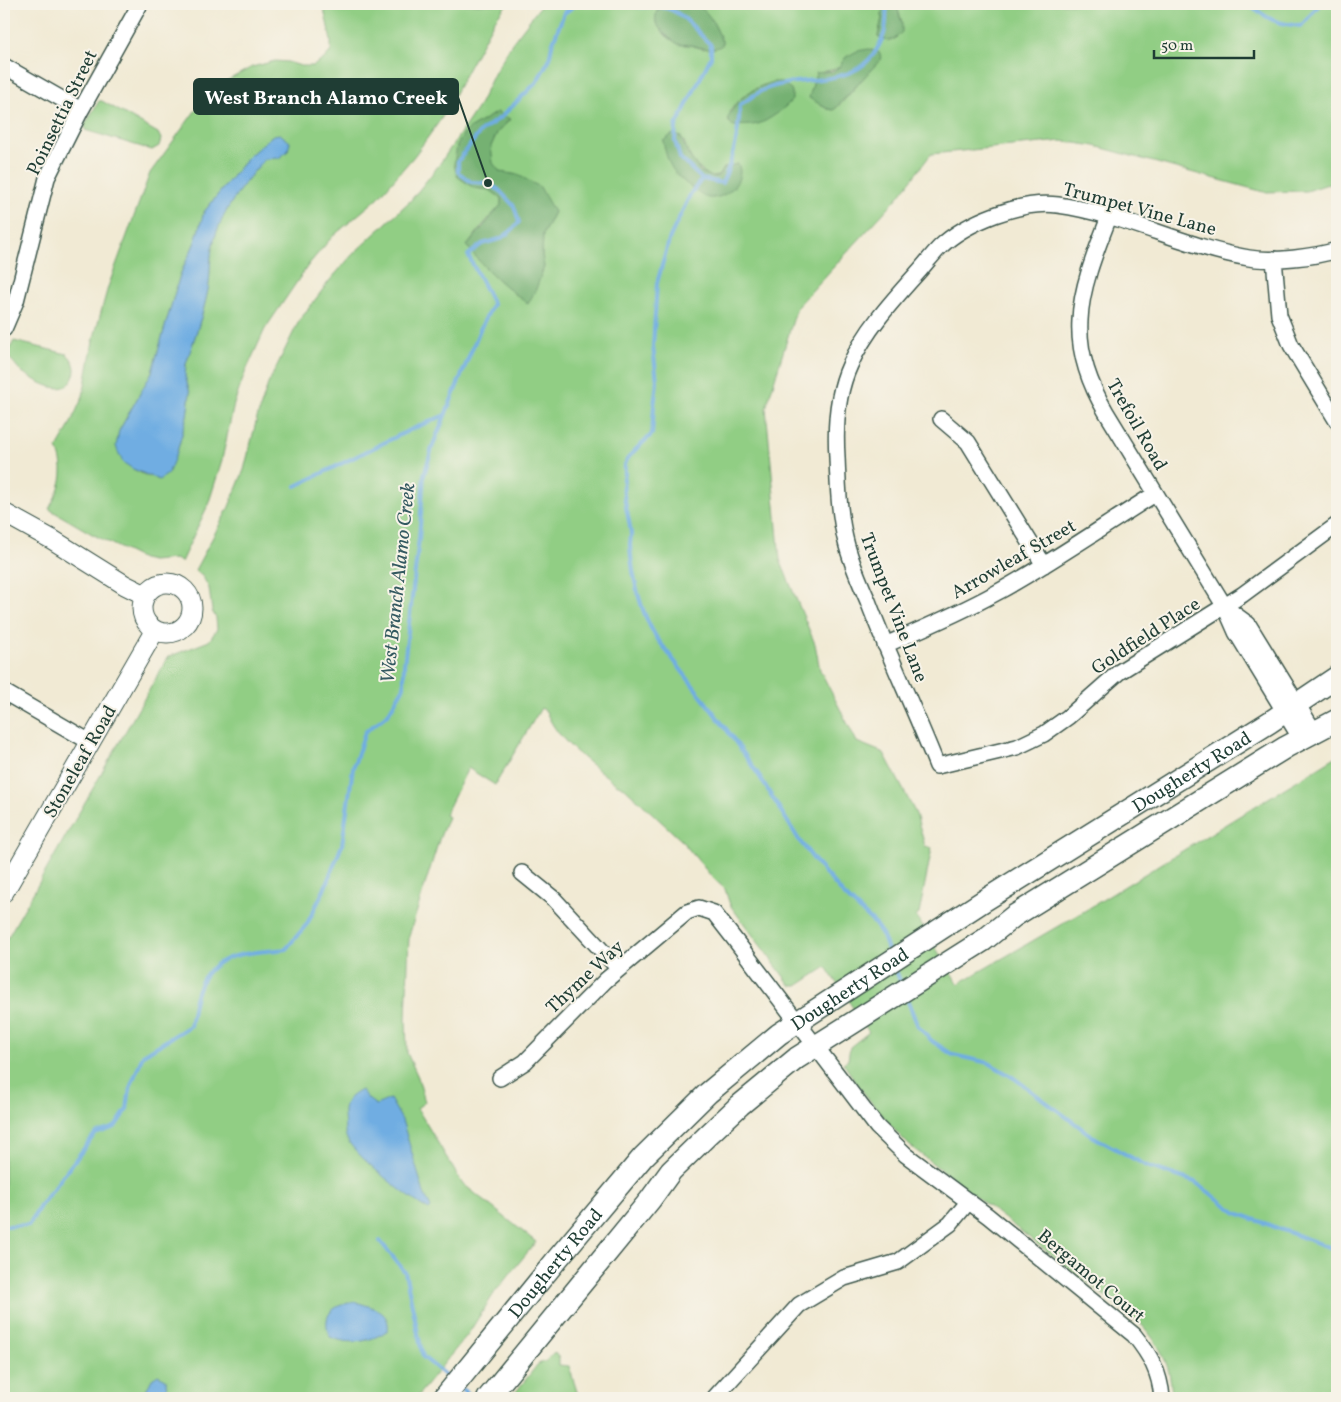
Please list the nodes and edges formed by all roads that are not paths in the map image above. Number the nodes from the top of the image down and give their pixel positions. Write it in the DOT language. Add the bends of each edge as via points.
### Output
graph roads {
  1 [pos="140,4"];
  2 [pos="4,66"];
  3 [pos="81,110"];
  4 [pos="1109,217"];
  5 [pos="1337,250"];
  6 [pos="1274,258"];
  7 [pos="4,330"];
  8 [pos="941,419"];
  9 [pos="1337,421"];
  10 [pos="1155,494"];
  11 [pos="4,513"];
  12 [pos="1337,525"];
  13 [pos="1044,565"];
  14 [pos="145,595"];
  15 [pos="1225,607"];
  16 [pos="154,630"];
  17 [pos="885,645"];
  18 [pos="1337,677"];
  19 [pos="4,692"];
  20 [pos="1290,708"];
  21 [pos="1337,720"];
  22 [pos="1308,736"];
  23 [pos="90,742"];
  24 [pos="937,766"];
  25 [pos="522,873"];
  26 [pos="4,892"];
  27 [pos="699,908"];
  28 [pos="619,970"];
  29 [pos="797,1023"];
  30 [pos="816,1047"];
  31 [pos="500,1078"];
  32 [pos="969,1202"];
  33 [pos="715,1397"];
  34 [pos="444,1398"];
  35 [pos="488,1398"];
  36 [pos="1162,1398"];
  1 -- 3 [label="street, Poinsettia Street"];
  2 -- 3 [label="street"];
  3 -- 7 [label="street, Poinsettia Street" via="47,178 16,302"];
  4 -- 6 [label="street, Trumpet Vine Lane" via="1225,252 1251,258"];
  4 -- 10 [label="street, Trefoil Road" via="1088,278 1080,320 1082,351 1097,397"];
  4 -- 17 [label="street, Trumpet Vine Lane" via="1058,205 1036,204 982,220 954,236 940,247 885,310 849,366 838,403 838,494 846,544"];
  5 -- 6 [label="street, Trumpet Vine Lane" via="1321,255"];
  6 -- 9 [label="street" via="1279,315 1291,346"];
  8 -- 13 [label="street" via="968,442"];
  10 -- 13 [label="street, Arrowleaf Street"];
  10 -- 15 [label="street, Trefoil Road"];
  11 -- 14 [label="street"];
  12 -- 15 [label="street, Goldfield Place"];
  13 -- 17 [label="street, Arrowleaf Street" via="960,612"];
  14 -- 16 [label="street" via="142,614"];
  14 -- 16 [label="street" via="155,586 168,582 181,587 190,599 191,614 183,627 170,633"];
  15 -- 20 [label="street, Trefoil Road" via="1248,624"];
  15 -- 24 [label="street, Goldfield Place" via="1119,672 1044,734 1017,748"];
  16 -- 23 [label="street, Stoneleaf Road"];
  17 -- 24 [label="street, Trumpet Vine Lane"];
  18 -- 20 [label="main road, Dougherty Road"];
  19 -- 23 [label="street"];
  20 -- 22 [label="street, Trefoil Road"];
  20 -- 29 [label="main road, Dougherty Road"];
  21 -- 22 [label="main road, Dougherty Road"];
  22 -- 30 [label="main road, Dougherty Road" via="1014,916 984,940"];
  23 -- 26 [label="street, Stoneleaf Road"];
  25 -- 28 [label="street" via="554,899"];
  27 -- 28 [label="street, Thyme Way" via="675,921"];
  27 -- 29 [label="street, Bergamot Court" via="714,913"];
  28 -- 31 [label="street, Thyme Way" via="526,1062"];
  29 -- 30 [label="street, Bergamot Court"];
  29 -- 34 [label="main road, Dougherty Road" via="708,1093 643,1157"];
  30 -- 32 [label="street, Bergamot Court" via="876,1127 906,1156"];
  30 -- 35 [label="main road, Dougherty Road" via="797,1058 740,1105 671,1171"];
  32 -- 33 [label="street" via="950,1224 898,1262 844,1278 799,1305"];
  32 -- 36 [label="street, Bergamot Court" via="1134,1334 1156,1368"];
}
